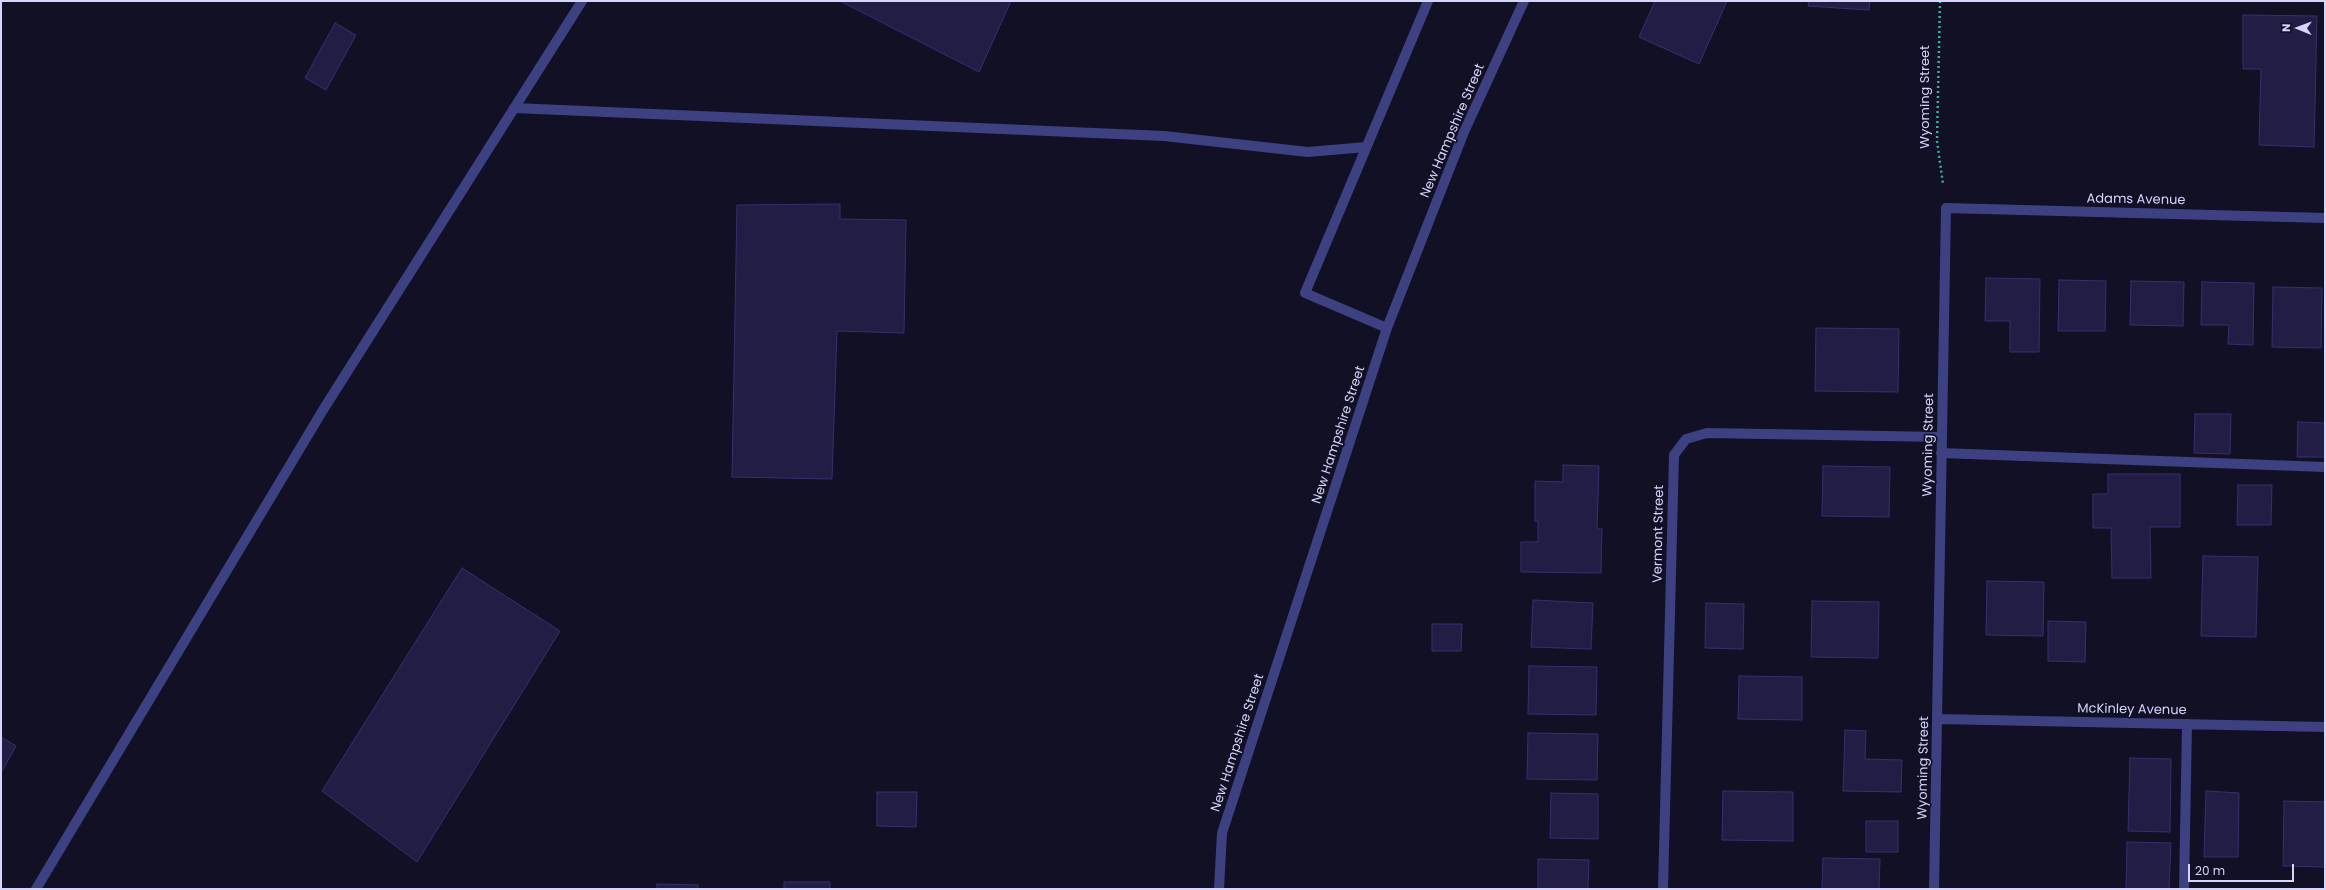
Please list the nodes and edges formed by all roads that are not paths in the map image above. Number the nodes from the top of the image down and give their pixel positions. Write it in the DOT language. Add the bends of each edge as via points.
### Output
graph roads {
  1 [pos="582,1"];
  2 [pos="1428,1"];
  3 [pos="1524,1"];
  4 [pos="514,108"];
  5 [pos="1366,146"];
  6 [pos="1946,208"];
  7 [pos="2325,218"];
  8 [pos="1387,328"];
  9 [pos="1942,437"];
  10 [pos="1941,453"];
  11 [pos="2325,467"];
  12 [pos="1938,719"];
  13 [pos="2187,724"];
  14 [pos="2325,727"];
  15 [pos="36,889"];
  16 [pos="1219,889"];
  17 [pos="1663,889"];
  18 [pos="1934,889"];
  19 [pos="2184,889"];
  1 -- 4 [label="street"];
  2 -- 5 [label="street"];
  3 -- 8 [label="street, New Hampshire Street" via="1464,132"];
  4 -- 5 [label="street" via="1164,136 1308,152"];
  4 -- 15 [label="street" via="323,410"];
  5 -- 8 [label="street" via="1305,293"];
  6 -- 7 [label="street, Adams Avenue"];
  6 -- 9 [label="street, Wyoming Street"];
  8 -- 16 [label="street, New Hampshire Street" via="1222,833"];
  9 -- 10 [label="street, Wyoming Street"];
  9 -- 17 [label="street, Vermont Street" via="1707,433 1686,439 1674,455"];
  10 -- 11 [label="street"];
  10 -- 12 [label="street, Wyoming Street"];
  12 -- 13 [label="street, McKinley Avenue"];
  12 -- 18 [label="street, Wyoming Street"];
  13 -- 14 [label="street, McKinley Avenue"];
  13 -- 19 [label="street"];
}
